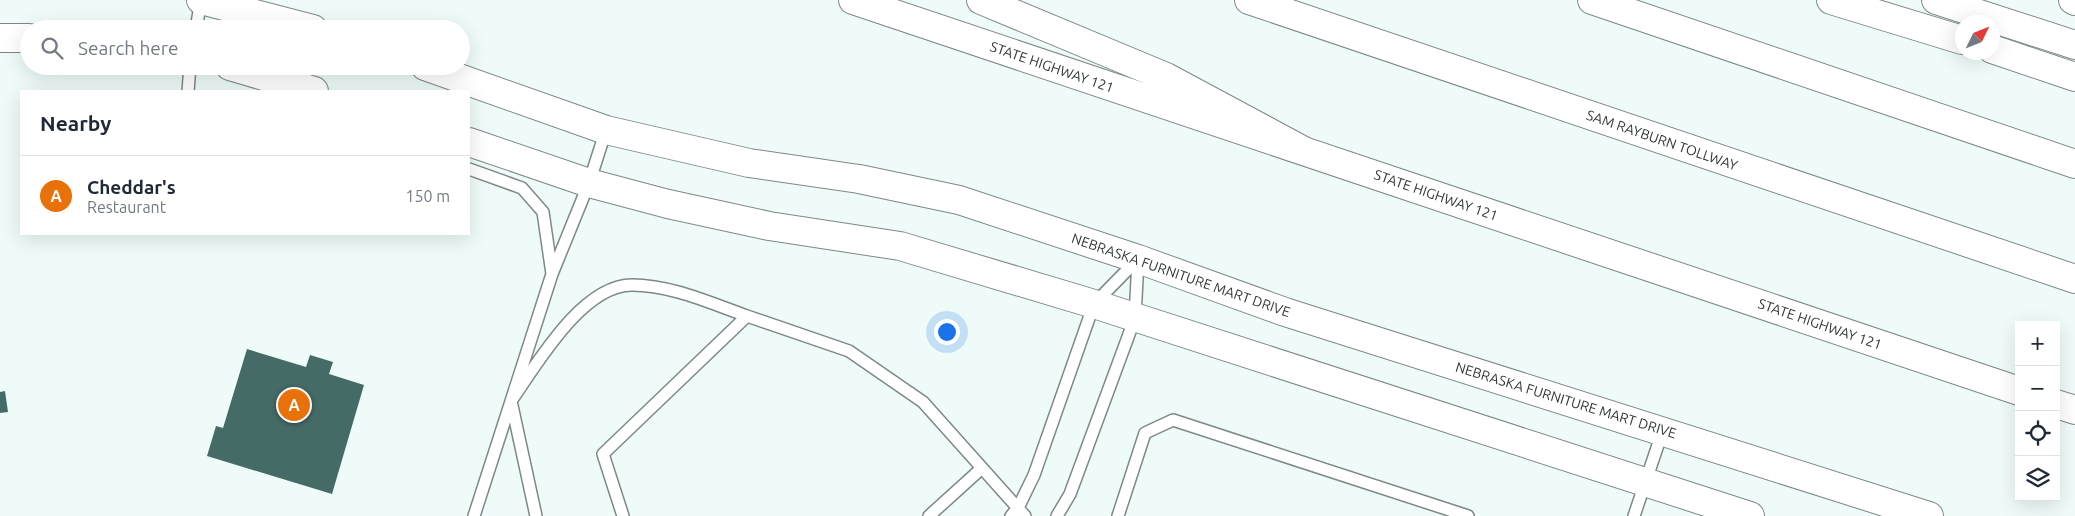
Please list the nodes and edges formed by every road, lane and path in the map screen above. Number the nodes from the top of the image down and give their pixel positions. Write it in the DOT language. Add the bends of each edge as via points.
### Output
graph roads {
  1 [pos="201,0"];
  2 [pos="853,0"];
  3 [pos="981,0"];
  4 [pos="1249,0"];
  5 [pos="1592,0"];
  6 [pos="1831,0"];
  7 [pos="1936,0"];
  8 [pos="198,20"];
  9 [pos="278,20"];
  10 [pos="0,38"];
  11 [pos="20,38"];
  12 [pos="1955,38"];
  13 [pos="2075,45"];
  14 [pos="2000,52"];
  15 [pos="189,75"];
  16 [pos="260,75"];
  17 [pos="450,75"];
  18 [pos="2075,77"];
  19 [pos="188,90"];
  20 [pos="311,90"];
  21 [pos="606,130"];
  22 [pos="470,142"];
  23 [pos="1302,150"];
  24 [pos="2075,164"];
  25 [pos="470,169"];
  26 [pos="590,182"];
  27 [pos="1138,259"];
  28 [pos="552,274"];
  29 [pos="2075,279"];
  30 [pos="1094,304"];
  31 [pos="747,316"];
  32 [pos="1135,318"];
  33 [pos="2015,390"];
  34 [pos="511,401"];
  35 [pos="2060,405"];
  36 [pos="2075,410"];
  37 [pos="1663,430"];
  38 [pos="982,468"];
  39 [pos="1646,482"];
  40 [pos="1018,513"];
  41 [pos="474,516"];
  42 [pos="536,516"];
  43 [pos="622,516"];
  44 [pos="929,516"];
  45 [pos="1057,516"];
  46 [pos="1118,516"];
  47 [pos="1468,516"];
  48 [pos="1634,516"];
  49 [pos="1750,516"];
  50 [pos="1929,516"];
  1 -- 8 [label="lane"];
  1 -- 9 [label="main road"];
  2 -- 23 [label="main road, STATE HIGHWAY 121"];
  3 -- 23 [label="main road" via="1166,77"];
  4 -- 29 [label="main road, SAM RAYBURN TOLLWAY"];
  5 -- 24 [label="main road"];
  6 -- 12 [label="main road"];
  7 -- 13 [label="main road"];
  10 -- 11 [label="main road"];
  14 -- 18 [label="main road"];
  15 -- 19 [label="lane"];
  16 -- 20 [label="main road"];
  17 -- 21 [label="main road, NEBRASKA FURNITURE MART DRIVE"];
  21 -- 26 [label="lane"];
  21 -- 27 [label="main road, NEBRASKA FURNITURE MART DRIVE" via="749,163 859,179 959,200"];
  22 -- 26 [label="main road"];
  23 -- 33 [label="main road, STATE HIGHWAY 121"];
  25 -- 28 [label="lane" via="522,188 543,212"];
  26 -- 28 [label="lane"];
  26 -- 30 [label="main road" via="668,204 769,226 900,246"];
  27 -- 30 [label="lane"];
  27 -- 32 [label="lane"];
  27 -- 37 [label="main road, NEBRASKA FURNITURE MART DRIVE" via="1285,312"];
  28 -- 34 [label="lane"];
  30 -- 32 [label="main road"];
  30 -- 40 [label="lane"];
  31 -- 34 [label="lane" via="673,291 632,285 614,288 592,300 560,330"];
  31 -- 38 [label="lane" via="849,351 923,402"];
  31 -- 43 [label="lane" via="603,454"];
  32 -- 39 [label="main road"];
  32 -- 45 [label="lane" via="1070,494"];
  34 -- 41 [label="lane"];
  34 -- 42 [label="lane"];
  35 -- 36 [label="main road"];
  37 -- 39 [label="lane"];
  37 -- 50 [label="main road, NEBRASKA FURNITURE MART DRIVE"];
  38 -- 40 [label="lane"];
  38 -- 44 [label="lane"];
  39 -- 48 [label="lane"];
  39 -- 49 [label="main road"];
  46 -- 47 [label="lane" via="1145,433 1173,420"];
}
